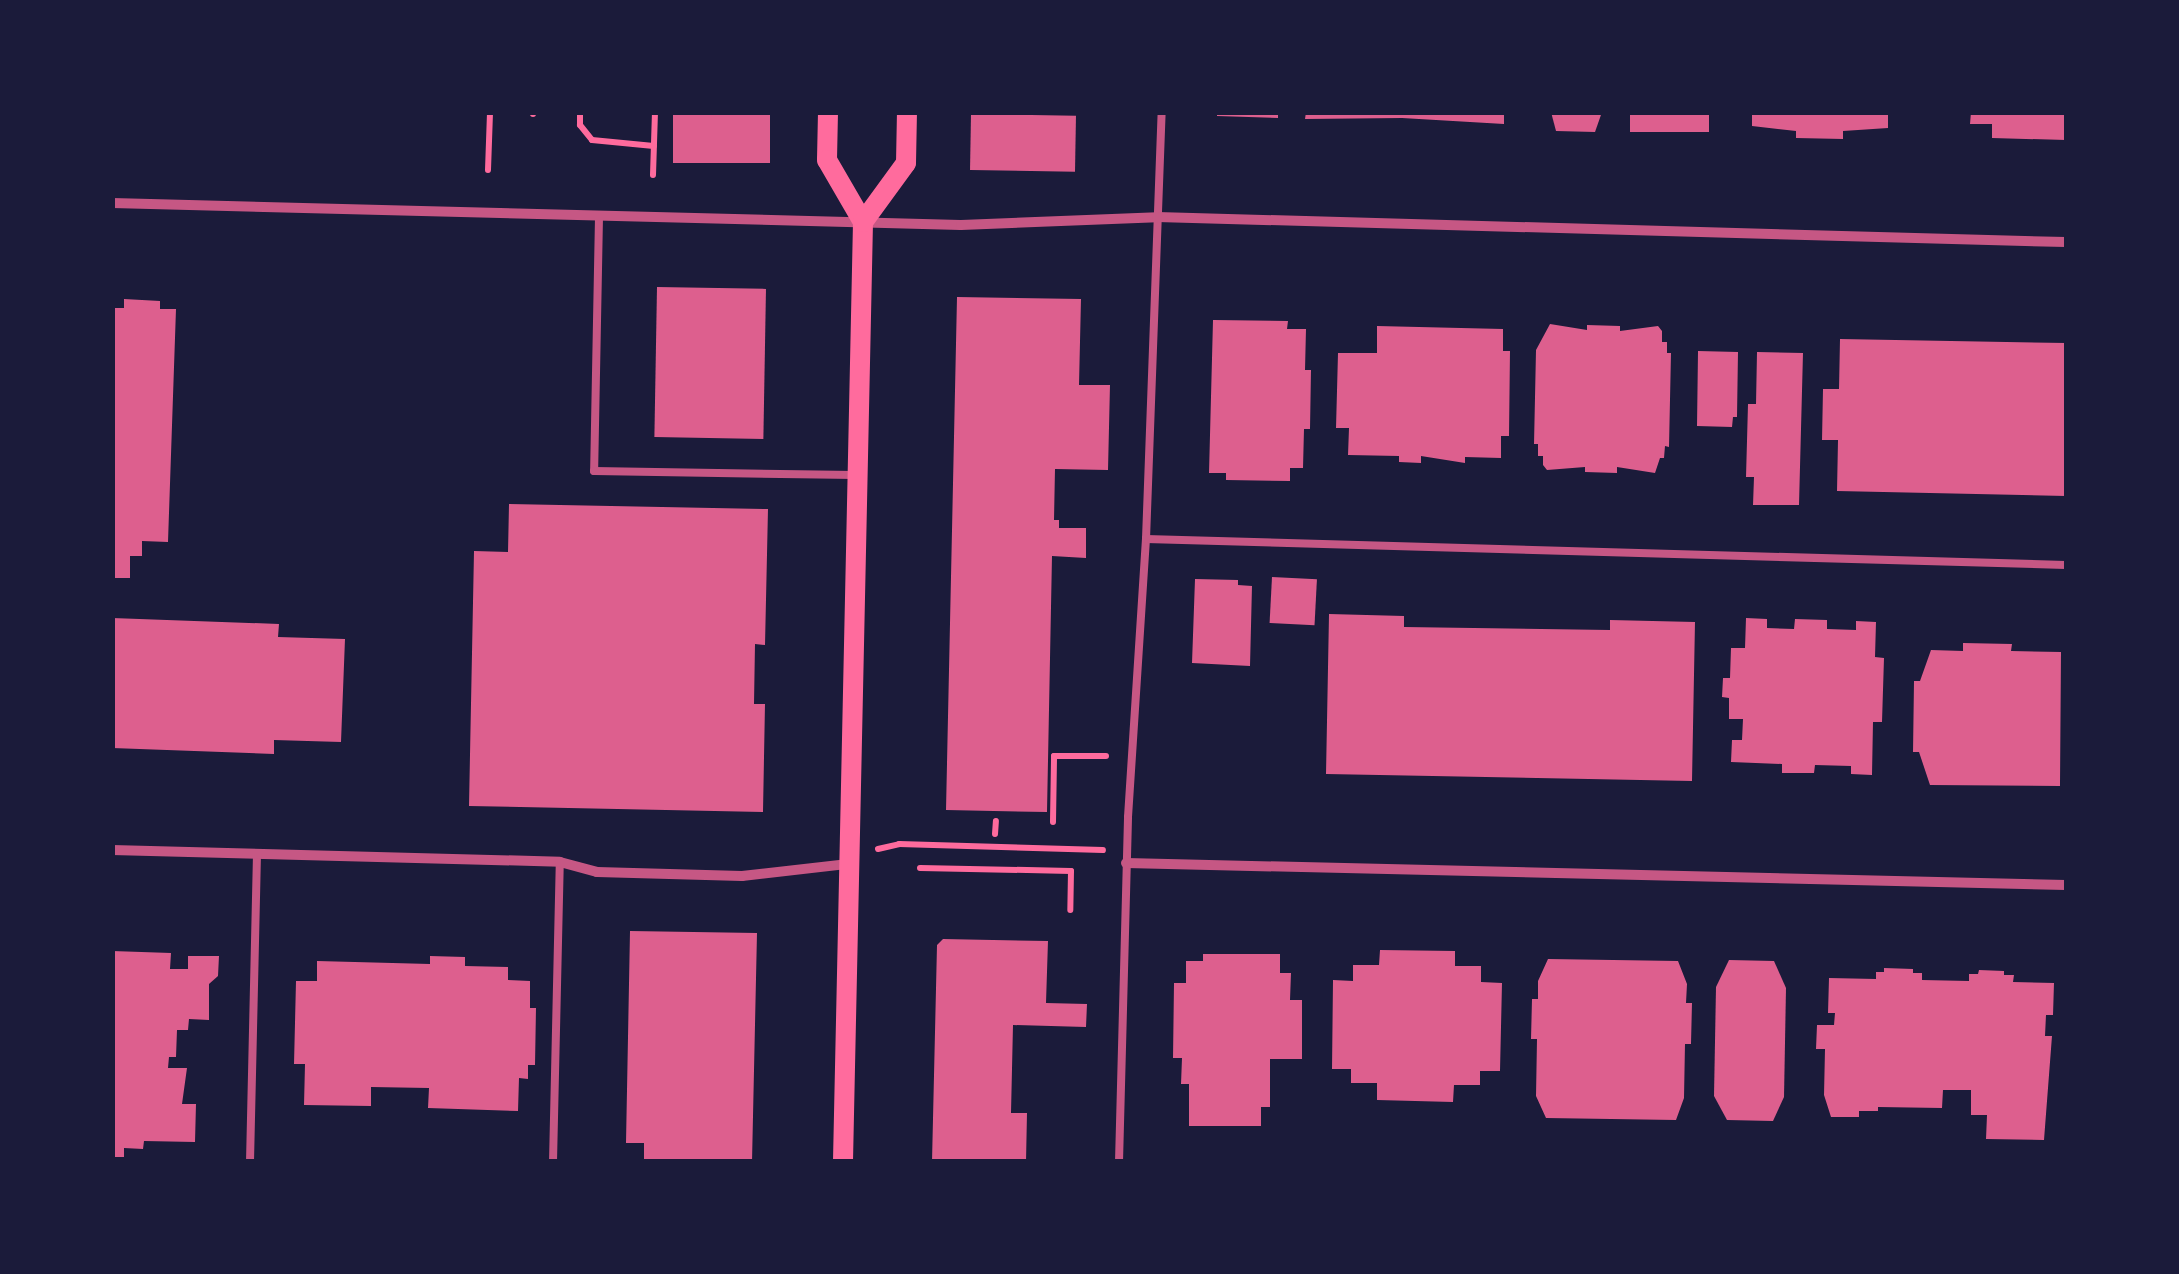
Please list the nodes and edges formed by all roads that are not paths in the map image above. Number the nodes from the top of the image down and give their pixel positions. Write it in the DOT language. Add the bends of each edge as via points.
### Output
graph roads {
  1 [pos="828,112"];
  2 [pos="908,112"];
  3 [pos="1162,112"];
  4 [pos="112,202"];
  5 [pos="599,217"];
  6 [pos="1157,217"];
  7 [pos="863,222"];
  8 [pos="2066,242"];
  9 [pos="857,476"];
  10 [pos="1146,539"];
  11 [pos="2066,565"];
  12 [pos="112,850"];
  13 [pos="257,856"];
  14 [pos="560,862"];
  15 [pos="1126,863"];
  16 [pos="848,864"];
  17 [pos="2066,885"];
  18 [pos="250,1162"];
  19 [pos="553,1162"];
  20 [pos="843,1162"];
  21 [pos="1119,1162"];
  1 -- 7 [label="main road" via="826,160"];
  2 -- 7 [label="main road" via="906,163"];
  3 -- 6 [label="lane"];
  4 -- 5 [label="street"];
  5 -- 7 [label="street"];
  5 -- 9 [label="lane" via="594,471"];
  6 -- 7 [label="street"];
  6 -- 8 [label="street"];
  6 -- 10 [label="lane"];
  7 -- 9 [label="main road"];
  9 -- 16 [label="main road"];
  10 -- 11 [label="lane"];
  10 -- 15 [label="lane"];
  12 -- 13 [label="street"];
  13 -- 14 [label="street"];
  13 -- 18 [label="lane"];
  14 -- 16 [label="street" via="597,872 742,876"];
  14 -- 19 [label="lane"];
  15 -- 17 [label="street"];
  15 -- 21 [label="lane"];
  16 -- 20 [label="main road"];
}
